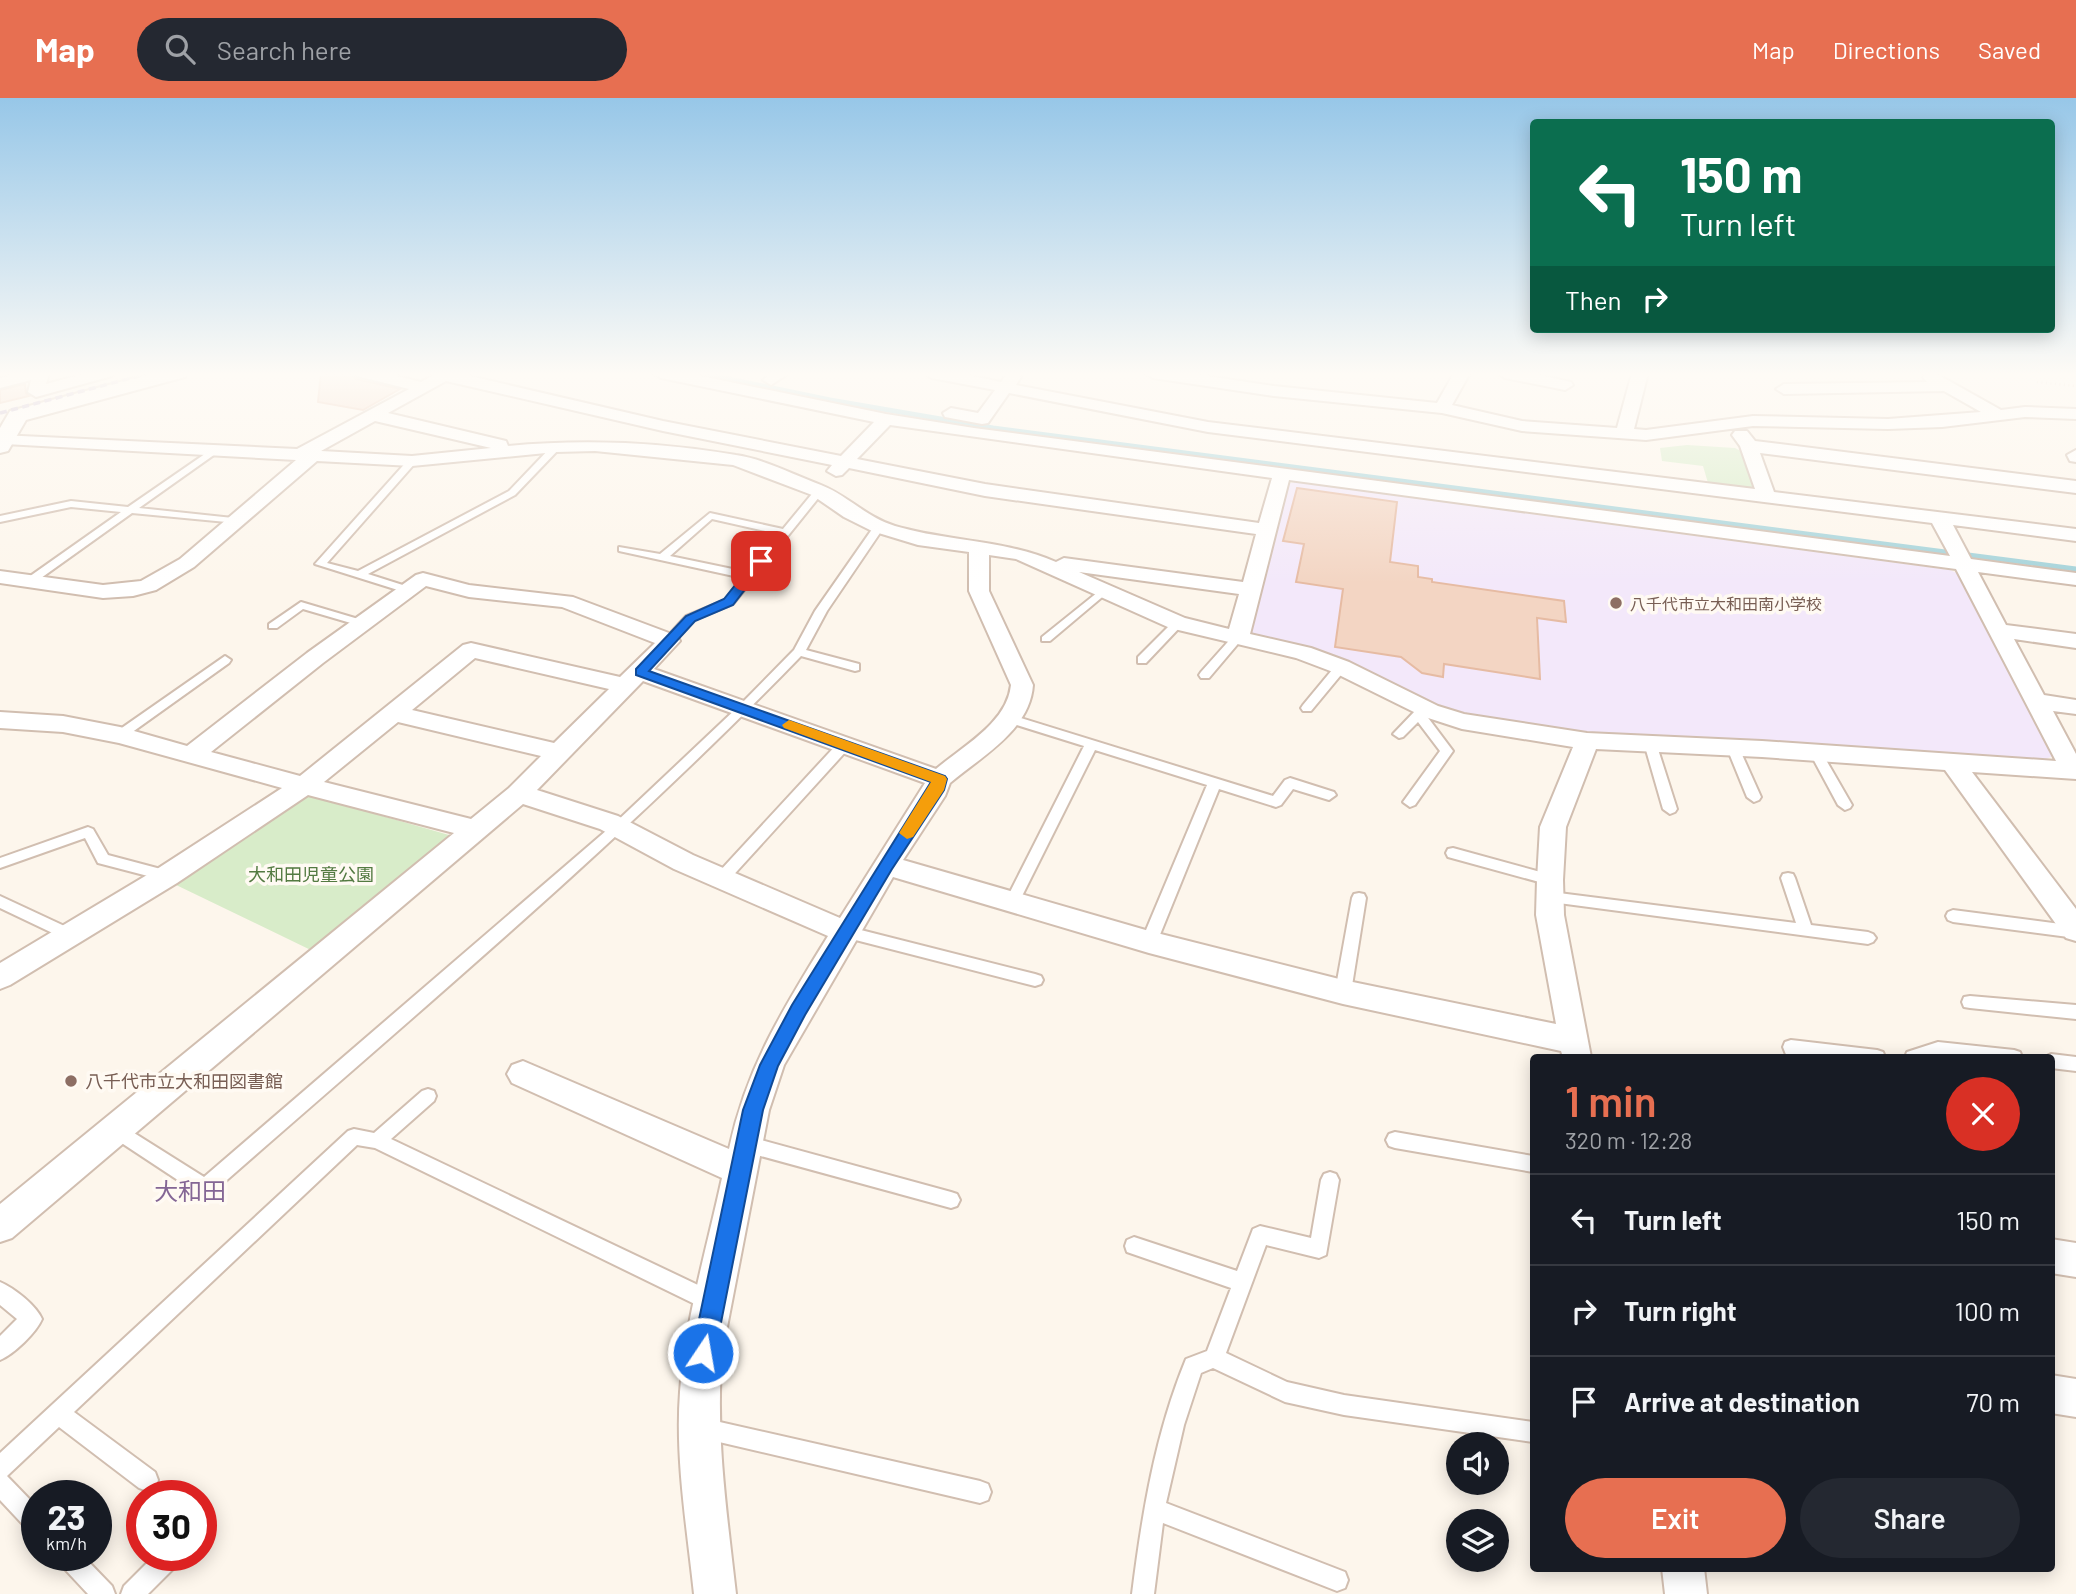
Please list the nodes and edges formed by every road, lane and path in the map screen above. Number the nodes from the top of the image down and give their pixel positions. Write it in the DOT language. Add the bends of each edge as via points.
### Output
graph roads {
  1 [pos="25,443"];
  2 [pos="327,443"];
  3 [pos="491,443"];
  4 [pos="750,443"];
  5 [pos="862,443"];
  6 [pos="1057,443"];
  7 [pos="1323,443"];
  8 [pos="1747,443"];
  9 [pos="556,446"];
  10 [pos="1749,446"];
  11 [pos="215,450"];
  12 [pos="522,450"];
  13 [pos="305,456"];
  14 [pos="412,461"];
  15 [pos="844,461"];
  16 [pos="1282,474"];
  17 [pos="2076,487"];
  18 [pos="819,491"];
  19 [pos="1766,496"];
  20 [pos="128,511"];
  21 [pos="0,519"];
  22 [pos="1940,519"];
  23 [pos="233,521"];
  24 [pos="879,527"];
  25 [pos="1266,530"];
  26 [pos="784,532"];
  27 [pos="2076,535"];
  28 [pos="623,549"];
  29 [pos="979,550"];
  30 [pos="663,557"];
  31 [pos="1959,557"];
  32 [pos="1034,560"];
  33 [pos="359,575"];
  34 [pos="749,576"];
  35 [pos="0,577"];
  36 [pos="2076,579"];
  37 [pos="30,581"];
  38 [pos="405,589"];
  39 [pos="1251,589"];
  40 [pos="1103,591"];
  41 [pos="360,623"];
  42 [pos="1178,623"];
  43 [pos="273,626"];
  44 [pos="1998,630"];
  45 [pos="1238,637"];
  46 [pos="1046,639"];
  47 [pos="669,641"];
  48 [pos="2076,641"];
  49 [pos="799,652"];
  50 [pos="225,660"];
  51 [pos="1142,660"];
  52 [pos="855,667"];
  53 [pos="1341,667"];
  54 [pos="1205,675"];
  55 [pos="634,679"];
  56 [pos="2035,701"];
  57 [pos="2076,707"];
  58 [pos="1307,708"];
  59 [pos="743,709"];
  60 [pos="1422,711"];
  61 [pos="393,713"];
  62 [pos="1011,719"];
  63 [pos="0,720"];
  64 [pos="1399,734"];
  65 [pos="120,735"];
  66 [pos="1587,741"];
  67 [pos="1650,743"];
  68 [pos="844,745"];
  69 [pos="1091,746"];
  70 [pos="1733,748"];
  71 [pos="560,753"];
  72 [pos="1816,753"];
  73 [pos="191,755"];
  74 [pos="1952,762"];
  75 [pos="2075,771"];
  76 [pos="939,779"];
  77 [pos="1214,784"];
  78 [pos="304,786"];
  79 [pos="518,794"];
  80 [pos="1329,795"];
  81 [pos="1754,797"];
  82 [pos="1410,802"];
  83 [pos="1845,805"];
  84 [pos="1670,809"];
  85 [pos="619,827"];
  86 [pos="476,829"];
  87 [pos="1453,853"];
  88 [pos="0,863"];
  89 [pos="886,865"];
  90 [pos="167,876"];
  91 [pos="723,877"];
  92 [pos="1788,878"];
  93 [pos="1550,888"];
  94 [pos="1359,898"];
  95 [pos="0,902"];
  96 [pos="1012,902"];
  97 [pos="1953,916"];
  98 [pos="1806,931"];
  99 [pos="2076,931"];
  100 [pos="845,932"];
  101 [pos="68,934"];
  102 [pos="1868,939"];
  103 [pos="1149,942"];
  104 [pos="0,977"];
  105 [pos="1035,980"];
  106 [pos="1343,992"];
  107 [pos="1970,1002"];
  108 [pos="2076,1012"];
  109 [pos="1576,1049"];
  110 [pos="1794,1054"];
  111 [pos="1851,1054"];
  112 [pos="1922,1054"];
  113 [pos="1986,1054"];
  114 [pos="2055,1061"];
  115 [pos="2076,1064"];
  116 [pos="523,1074"];
  117 [pos="428,1096"];
  118 [pos="117,1131"];
  119 [pos="1395,1140"];
  120 [pos="377,1141"];
  121 [pos="743,1157"];
  122 [pos="1530,1163"];
  123 [pos="1331,1180"];
  124 [pos="951,1200"];
  125 [pos="0,1226"];
  126 [pos="1134,1246"];
  127 [pos="2055,1257"];
  128 [pos="2076,1260"];
  129 [pos="1241,1282"];
  130 [pos="0,1293"];
  131 [pos="714,1302"];
  132 [pos="0,1350"];
  133 [pos="1214,1359"];
  134 [pos="2055,1395"];
  135 [pos="2076,1398"];
  136 [pos="58,1413"];
  137 [pos="700,1428"];
  138 [pos="1530,1432"];
  139 [pos="0,1468"];
  140 [pos="147,1480"];
  141 [pos="0,1484"];
  142 [pos="979,1492"];
  143 [pos="21,1506"];
  144 [pos="1154,1509"];
  145 [pos="82,1571"];
  146 [pos="155,1571"];
  147 [pos="1683,1572"];
  148 [pos="1337,1580"];
  149 [pos="104,1594"];
  150 [pos="132,1594"];
  151 [pos="715,1594"];
  152 [pos="1143,1594"];
  153 [pos="1686,1594"];
  1 -- 11 [label="street"];
  2 -- 13 [label="street"];
  3 -- 12 [label="street"];
  4 -- 15 [label="street"];
  5 -- 15 [label="street"];
  6 -- 16 [label="street"];
  7 -- 19 [label="street"];
  8 -- 10 [label="street"];
  9 -- 12 [label="street"];
  9 -- 18 [label="street" via="736,460"];
  9 -- 33 [label="lane" via="512,493"];
  10 -- 17 [label="street"];
  10 -- 19 [label="street"];
  11 -- 13 [label="street"];
  11 -- 20 [label="lane"];
  12 -- 14 [label="street"];
  13 -- 14 [label="street"];
  13 -- 23 [label="street"];
  14 -- 33 [label="lane" via="320,564"];
  15 -- 18 [label="street"];
  15 -- 25 [label="street" via="985,490"];
  16 -- 25 [label="street"];
  16 -- 31 [label="street"];
  18 -- 24 [label="street"];
  18 -- 26 [label="lane"];
  19 -- 22 [label="street"];
  20 -- 21 [label="lane" via="71,504"];
  20 -- 23 [label="lane"];
  20 -- 37 [label="lane"];
  22 -- 27 [label="street"];
  22 -- 31 [label="street"];
  23 -- 37 [label="street" via="183,569 132,590 108,592"];
  24 -- 29 [label="street"];
  24 -- 49 [label="lane" via="821,611"];
  25 -- 39 [label="street"];
  26 -- 30 [label="lane" via="710,516"];
  26 -- 34 [label="lane"];
  28 -- 30 [label="lane"];
  29 -- 32 [label="street" via="1021,554"];
  29 -- 62 [label="street" via="979,591 1022,685"];
  30 -- 34 [label="lane"];
  31 -- 36 [label="street"];
  31 -- 44 [label="street"];
  32 -- 39 [label="street"];
  32 -- 40 [label="street"];
  33 -- 38 [label="lane"];
  34 -- 47 [label="lane" via="729,602 690,618"];
  35 -- 37 [label="street"];
  38 -- 41 [label="street"];
  38 -- 47 [label="street" via="423,579 469,592 566,601"];
  39 -- 45 [label="street"];
  40 -- 42 [label="street"];
  40 -- 46 [label="lane"];
  41 -- 43 [label="lane" via="301,605"];
  41 -- 73 [label="street"];
  42 -- 45 [label="street"];
  42 -- 51 [label="lane"];
  44 -- 48 [label="street"];
  44 -- 56 [label="street"];
  45 -- 53 [label="street"];
  45 -- 54 [label="lane"];
  47 -- 55 [label="street"];
  49 -- 52 [label="lane"];
  49 -- 59 [label="lane"];
  50 -- 65 [label="lane"];
  53 -- 58 [label="lane"];
  53 -- 60 [label="street"];
  55 -- 59 [label="street"];
  55 -- 61 [label="street" via="471,650"];
  55 -- 71 [label="street"];
  56 -- 57 [label="street"];
  56 -- 75 [label="street"];
  59 -- 68 [label="street"];
  59 -- 85 [label="lane"];
  60 -- 64 [label="lane"];
  60 -- 66 [label="street"];
  60 -- 82 [label="lane" via="1447,751"];
  61 -- 71 [label="street"];
  61 -- 78 [label="street"];
  62 -- 69 [label="lane"];
  62 -- 76 [label="street"];
  63 -- 65 [label="street" via="63,724"];
  65 -- 73 [label="street"];
  66 -- 67 [label="street"];
  66 -- 93 [label="street" via="1553,827"];
  67 -- 70 [label="street"];
  67 -- 84 [label="lane"];
  68 -- 76 [label="street"];
  68 -- 91 [label="lane"];
  69 -- 77 [label="lane"];
  69 -- 96 [label="lane"];
  70 -- 72 [label="street"];
  70 -- 81 [label="lane"];
  71 -- 79 [label="street"];
  72 -- 74 [label="street"];
  72 -- 83 [label="lane"];
  73 -- 78 [label="street"];
  74 -- 75 [label="street"];
  74 -- 99 [label="street"];
  76 -- 89 [label="street"];
  77 -- 80 [label="lane" via="1276,802 1290,783"];
  77 -- 103 [label="lane"];
  78 -- 86 [label="street"];
  78 -- 90 [label="street"];
  79 -- 85 [label="street" via="557,803"];
  79 -- 86 [label="street"];
  85 -- 91 [label="street" via="702,872"];
  85 -- 118 [label="lane" via="205,1188"];
  86 -- 118 [label="street"];
  87 -- 93 [label="lane"];
  88 -- 90 [label="lane" via="88,832 103,859"];
  89 -- 96 [label="street"];
  89 -- 100 [label="street"];
  90 -- 101 [label="street"];
  91 -- 100 [label="street"];
  92 -- 98 [label="lane"];
  93 -- 98 [label="lane"];
  93 -- 109 [label="street" via="1550,915"];
  94 -- 106 [label="lane"];
  95 -- 101 [label="lane"];
  96 -- 103 [label="street"];
  97 -- 99 [label="lane"];
  98 -- 102 [label="lane"];
  100 -- 105 [label="lane"];
  100 -- 121 [label="street" via="769,1065"];
  101 -- 104 [label="street"];
  103 -- 106 [label="street"];
  106 -- 109 [label="street"];
  107 -- 108 [label="lane"];
  110 -- 111 [label="lane" via="1791,1047"];
  112 -- 113 [label="lane" via="1938,1049"];
  114 -- 115 [label="lane"];
  116 -- 121 [label="street"];
  117 -- 120 [label="lane"];
  118 -- 125 [label="street"];
  119 -- 122 [label="lane"];
  120 -- 131 [label="lane"];
  120 -- 136 [label="lane" via="354,1137"];
  121 -- 124 [label="lane"];
  121 -- 131 [label="street"];
  123 -- 129 [label="lane" via="1319,1249 1260,1235"];
  126 -- 129 [label="lane"];
  127 -- 128 [label="street"];
  129 -- 133 [label="lane"];
  130 -- 132 [label="lane" via="32,1320"];
  131 -- 137 [label="street" via="703,1353"];
  133 -- 138 [label="lane" via="1285,1392"];
  133 -- 144 [label="lane" via="1193,1366"];
  134 -- 135 [label="street"];
  136 -- 139 [label="lane"];
  136 -- 140 [label="lane"];
  137 -- 142 [label="lane"];
  137 -- 151 [label="street"];
  141 -- 143 [label="lane"];
  144 -- 148 [label="lane"];
  144 -- 152 [label="lane"];
  145 -- 149 [label="lane"];
  146 -- 150 [label="lane"];
  147 -- 153 [label="street"];
}
